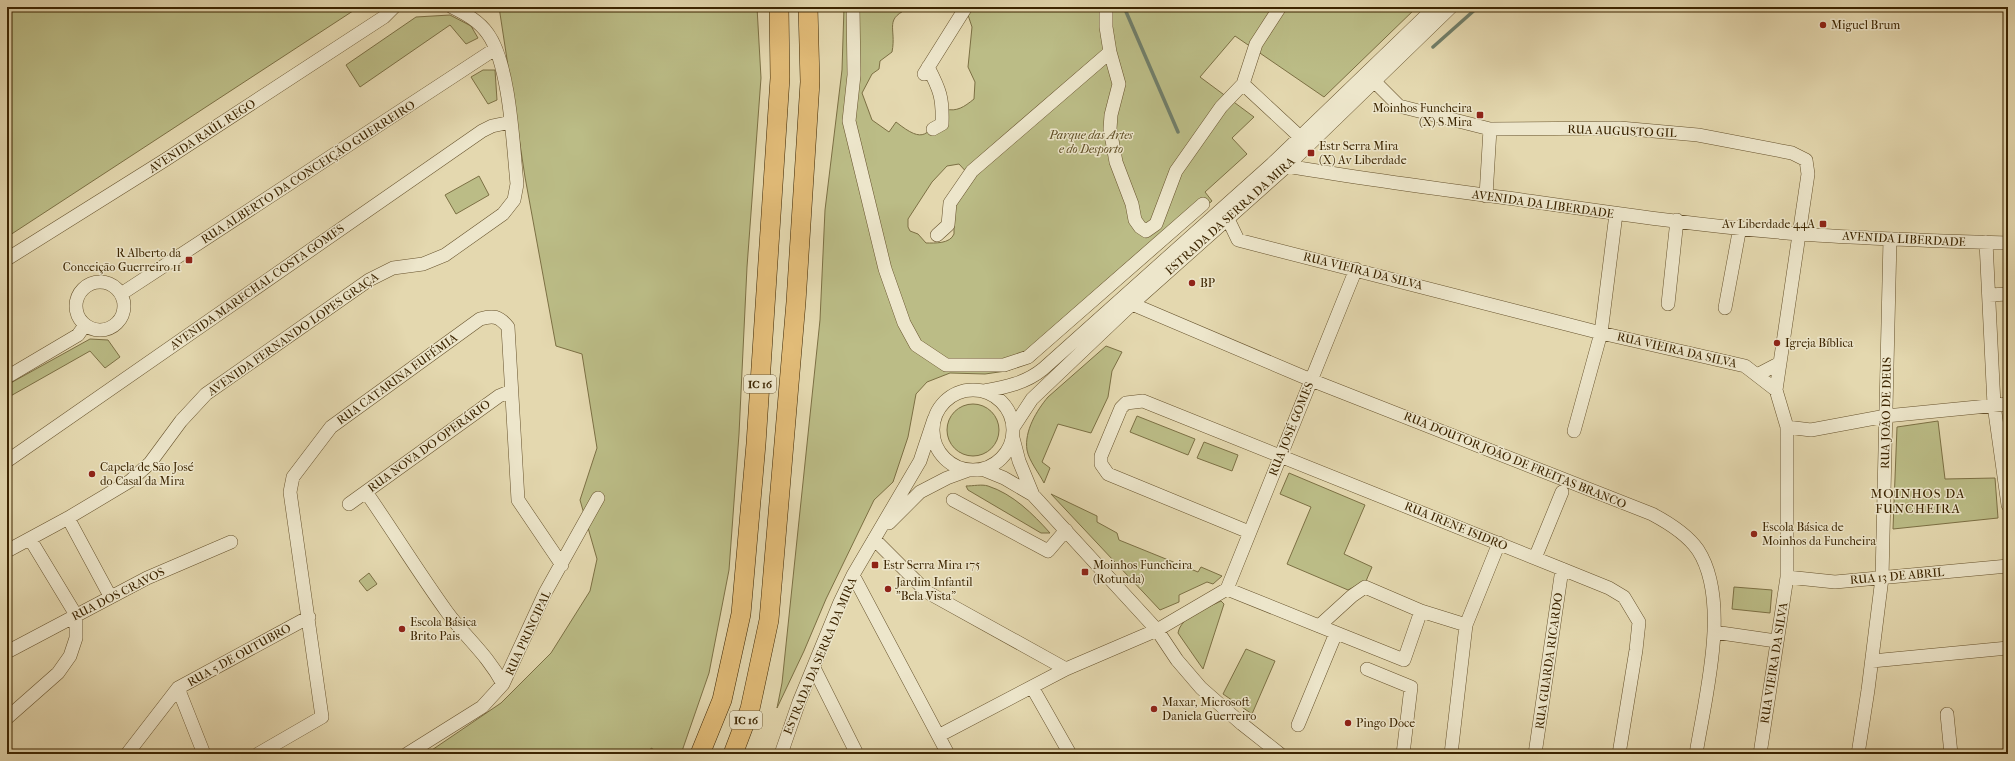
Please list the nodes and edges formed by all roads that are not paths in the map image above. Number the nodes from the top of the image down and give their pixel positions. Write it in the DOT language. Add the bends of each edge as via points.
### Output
graph roads {
  1 [pos="394,7"];
  2 [pos="452,7"];
  3 [pos="779,7"];
  4 [pos="808,7"];
  5 [pos="853,7"];
  6 [pos="966,7"];
  7 [pos="1106,7"];
  8 [pos="1280,7"];
  9 [pos="1435,7"];
  10 [pos="1451,7"];
  11 [pos="495,49"];
  12 [pos="1110,52"];
  13 [pos="1374,81"];
  14 [pos="1243,84"];
  15 [pos="510,122"];
  16 [pos="934,129"];
  17 [pos="1490,129"];
  18 [pos="1299,136"];
  19 [pos="1287,166"];
  20 [pos="1486,196"];
  21 [pos="1203,204"];
  22 [pos="1616,214"];
  23 [pos="1228,219"];
  24 [pos="1677,220"];
  25 [pos="1740,227"];
  26 [pos="1799,234"];
  27 [pos="937,235"];
  28 [pos="1890,239"];
  29 [pos="1986,242"];
  30 [pos="2008,243"];
  31 [pos="7,259"];
  32 [pos="1356,269"];
  33 [pos="121,294"];
  34 [pos="2008,294"];
  35 [pos="1989,295"];
  36 [pos="1132,304"];
  37 [pos="1668,304"];
  38 [pos="1726,308"];
  39 [pos="85,325"];
  40 [pos="1601,333"];
  41 [pos="1780,363"];
  42 [pos="1757,375"];
  43 [pos="7,377"];
  44 [pos="1310,380"];
  45 [pos="1776,390"];
  46 [pos="511,391"];
  47 [pos="984,391"];
  48 [pos="2008,404"];
  49 [pos="1994,405"];
  50 [pos="1886,416"];
  51 [pos="934,419"];
  52 [pos="1787,427"];
  53 [pos="1574,431"];
  54 [pos="1013,433"];
  55 [pos="1281,455"];
  56 [pos="7,461"];
  57 [pos="982,469"];
  58 [pos="969,470"];
  59 [pos="366,492"];
  60 [pos="1562,492"];
  61 [pos="1033,495"];
  62 [pos="598,498"];
  63 [pos="953,500"];
  64 [pos="349,504"];
  65 [pos="2008,505"];
  66 [pos="68,518"];
  67 [pos="1066,530"];
  68 [pos="1249,532"];
  69 [pos="30,539"];
  70 [pos="874,539"];
  71 [pos="231,542"];
  72 [pos="1499,543"];
  73 [pos="7,551"];
  74 [pos="1535,558"];
  75 [pos="562,565"];
  76 [pos="2008,566"];
  77 [pos="1562,568"];
  78 [pos="853,575"];
  79 [pos="1787,577"];
  80 [pos="1882,578"];
  81 [pos="1227,589"];
  82 [pos="110,596"];
  83 [pos="1421,611"];
  84 [pos="76,615"];
  85 [pos="309,617"];
  86 [pos="1466,625"];
  87 [pos="1319,626"];
  88 [pos="1157,630"];
  89 [pos="1714,632"];
  90 [pos="1336,633"];
  91 [pos="1776,640"];
  92 [pos="2008,648"];
  93 [pos="7,652"];
  94 [pos="1872,660"];
  95 [pos="814,668"];
  96 [pos="1367,668"];
  97 [pos="1066,669"];
  98 [pos="503,684"];
  99 [pos="1032,687"];
  100 [pos="178,688"];
  101 [pos="1947,714"];
  102 [pos="7,718"];
  103 [pos="1298,726"];
  104 [pos="940,735"];
  105 [pos="127,754"];
  106 [pos="204,754"];
  107 [pos="258,754"];
  108 [pos="408,754"];
  109 [pos="700,754"];
  110 [pos="733,754"];
  111 [pos="781,754"];
  112 [pos="857,754"];
  113 [pos="948,754"];
  114 [pos="1070,754"];
  115 [pos="1280,754"];
  116 [pos="1403,754"];
  117 [pos="1451,754"];
  118 [pos="1535,754"];
  119 [pos="1619,754"];
  120 [pos="1696,754"];
  121 [pos="1760,754"];
  122 [pos="1858,754"];
  123 [pos="1950,754"];
  1 -- 31 [label="street, AVENIDA RAÚL REGO" via="384,17 172,156"];
  2 -- 11 [label="street, AVENIDA FERNANDO LOPES GRAÇA" via="479,24 490,36"];
  3 -- 109 [label="highway, IC 16" via="780,78 756,444 741,614 722,700"];
  4 -- 110 [label="highway, IC 16" via="810,82 769,620 750,709"];
  5 -- 21 [label="street" via="854,75 849,121 885,269 904,323 916,346 946,365 1004,365 1028,357"];
  6 -- 16 [label="street" via="926,70 937,86 943,102 942,124"];
  7 -- 12 [label="street"];
  8 -- 14 [label="street" via="1256,44"];
  9 -- 18 [label="street, ESTRADA DA SERRA DA MIRA"];
  10 -- 13 [label="street, ESTRADA DA SERRA DA MIRA"];
  11 -- 15 [label="street, AVENIDA FERNANDO LOPES GRAÇA" via="503,68"];
  11 -- 33 [label="street, RUA ALBERTO DA CONCEIÇÃO GUERREIRO"];
  12 -- 14 [label="street" via="1119,84 1110,129 1116,162 1132,204 1135,220 1146,231 1156,224 1176,171 1221,107"];
  12 -- 27 [label="street" via="972,171 950,203 948,225"];
  13 -- 17 [label="street, RUA AUGUSTO GIL" via="1399,106"];
  13 -- 19 [label="street, ESTRADA DA SERRA DA MIRA"];
  14 -- 18 [label="street"];
  15 -- 56 [label="street, AVENIDA MARECHAL COSTA GOMES" via="482,131"];
  15 -- 66 [label="street, AVENIDA FERNANDO LOPES GRAÇA" via="517,184 514,200 503,214 437,259 393,268 369,280 272,346 206,394 181,421 150,463 130,481"];
  17 -- 20 [label="street"];
  17 -- 26 [label="street, RUA AUGUSTO GIL" via="1620,128 1698,135 1792,152 1806,160 1808,174"];
  18 -- 47 [label="street, ESTRADA DA SERRA DA MIRA" via="1272,164 1043,369 1033,377"];
  19 -- 20 [label="street, AVENIDA DA LIBERDADE"];
  19 -- 23 [label="street, ESTRADA DA SERRA DA MIRA"];
  20 -- 22 [label="street, AVENIDA DA LIBERDADE"];
  22 -- 24 [label="street, AVENIDA DA LIBERDADE"];
  22 -- 40 [label="street"];
  23 -- 32 [label="street, RUA VIEIRA DA SILVA" via="1238,240"];
  23 -- 36 [label="street, ESTRADA DA SERRA DA MIRA"];
  24 -- 25 [label="street, AVENIDA DA LIBERDADE"];
  24 -- 37 [label="street"];
  25 -- 26 [label="street, AVENIDA DA LIBERDADE"];
  25 -- 38 [label="street"];
  26 -- 28 [label="street, AVENIDA LIBERDADE"];
  26 -- 41 [label="street"];
  28 -- 29 [label="street, AVENIDA LIBERDADE"];
  28 -- 50 [label="street, RUA JOÃO DE DEUS"];
  29 -- 30 [label="street, AVENIDA LIBERDADE"];
  29 -- 35 [label="street"];
  32 -- 40 [label="street, RUA VIEIRA DA SILVA"];
  32 -- 44 [label="street, RUA JOSÉ GOMES"];
  33 -- 39 [label="street" via="124,309 116,324 102,330 94,330"];
  33 -- 39 [label="street" via="113,286 105,283 87,286 81,292 76,306"];
  34 -- 35 [label="street"];
  35 -- 49 [label="street"];
  36 -- 44 [label="street, RUA DOUTOR JOÃO DE FREITAS BRANCO"];
  36 -- 54 [label="street, ESTRADA DA SERRA DA MIRA" via="1032,399"];
  39 -- 43 [label="street" via="78,335"];
  40 -- 42 [label="street, RUA VIEIRA DA SILVA" via="1745,366"];
  40 -- 53 [label="street"];
  41 -- 42 [label="street"];
  41 -- 45 [label="street"];
  42 -- 45 [label="street, RUA VIEIRA DA SILVA"];
  44 -- 55 [label="street, RUA JOSÉ GOMES"];
  44 -- 89 [label="street, RUA DOUTOR JOÃO DE FREITAS BRANCO" via="1652,514 1671,524 1697,549 1706,567 1713,600"];
  45 -- 52 [label="street, RUA VIEIRA DA SILVA"];
  46 -- 59 [label="street, RUA NOVA DO OPERÁRIO" via="499,396"];
  46 -- 75 [label="street, RUA CATARINA EUFÉMIA" via="518,500"];
  46 -- 85 [label="street, RUA CATARINA EUFÉMIA" via="508,327 501,319 491,316 480,319 331,427 293,477 290,492"];
  47 -- 51 [label="street" via="959,392 948,398 939,407"];
  47 -- 54 [label="street" via="1004,404 1010,415"];
  48 -- 49 [label="street"];
  49 -- 50 [label="street"];
  49 -- 65 [label="street"];
  50 -- 52 [label="street" via="1811,430"];
  50 -- 80 [label="street, RUA JOÃO DE DEUS"];
  51 -- 58 [label="street" via="932,433 936,446 944,458 955,466"];
  51 -- 70 [label="street" via="920,461"];
  52 -- 79 [label="street, RUA VIEIRA DA SILVA"];
  54 -- 57 [label="street" via="1009,449 1002,458"];
  54 -- 61 [label="street" via="1018,461"];
  55 -- 68 [label="street, RUA JOSÉ GOMES"];
  55 -- 68 [label="street, RUA IRENE ISIDRO" via="1144,401 1134,400 1120,408 1101,456 1101,464 1108,474"];
  55 -- 72 [label="street, RUA IRENE ISIDRO"];
  57 -- 58 [label="street"];
  57 -- 61 [label="street"];
  58 -- 70 [label="street" via="920,492"];
  59 -- 64 [label="street, RUA NOVA DO OPERÁRIO"];
  59 -- 98 [label="street" via="448,613 481,650"];
  60 -- 74 [label="street"];
  61 -- 67 [label="street"];
  62 -- 75 [label="street, RUA PRINCIPAL"];
  63 -- 67 [label="street" via="1048,551"];
  66 -- 69 [label="street, AVENIDA FERNANDO LOPES GRAÇA"];
  66 -- 82 [label="street"];
  67 -- 88 [label="street"];
  68 -- 81 [label="street, RUA JOSÉ GOMES"];
  69 -- 73 [label="street, AVENIDA FERNANDO LOPES GRAÇA"];
  69 -- 84 [label="street"];
  70 -- 78 [label="street, ESTRADA DA SERRA DA MIRA"];
  70 -- 97 [label="street" via="926,592"];
  71 -- 82 [label="street, RUA DOS CRAVOS"];
  72 -- 74 [label="street, RUA IRENE ISIDRO"];
  72 -- 86 [label="street"];
  74 -- 77 [label="street, RUA IRENE ISIDRO"];
  75 -- 98 [label="street, RUA PRINCIPAL"];
  76 -- 80 [label="street, RUA 13 DE ABRIL"];
  77 -- 118 [label="street, RUA GUARDA RICARDO"];
  77 -- 119 [label="street, RUA IRENE ISIDRO" via="1608,588 1624,598 1639,622"];
  78 -- 95 [label="street, ESTRADA DA SERRA DA MIRA"];
  78 -- 104 [label="street"];
  79 -- 80 [label="street, RUA 13 DE ABRIL" via="1835,582"];
  79 -- 91 [label="street, RUA VIEIRA DA SILVA"];
  80 -- 94 [label="street, RUA JOÃO DE DEUS"];
  81 -- 87 [label="street"];
  81 -- 88 [label="street"];
  82 -- 84 [label="street, RUA DOS CRAVOS"];
  83 -- 86 [label="street"];
  83 -- 87 [label="street" via="1365,587"];
  83 -- 90 [label="street" via="1404,660"];
  84 -- 93 [label="street, RUA DOS CRAVOS"];
  84 -- 102 [label="street" via="76,638 70,656 58,673"];
  85 -- 100 [label="street, RUA 5 DE OUTUBRO"];
  85 -- 107 [label="street, RUA CATARINA EUFÉMIA" via="322,717"];
  86 -- 117 [label="street"];
  87 -- 90 [label="street"];
  88 -- 97 [label="street"];
  88 -- 115 [label="street" via="1177,660 1201,688"];
  89 -- 91 [label="street"];
  89 -- 120 [label="street, RUA DOUTOR JOÃO DE FREITAS BRANCO"];
  90 -- 103 [label="street"];
  91 -- 121 [label="street, RUA VIEIRA DA SILVA"];
  92 -- 94 [label="street"];
  94 -- 122 [label="street, RUA JOÃO DE DEUS"];
  95 -- 111 [label="street, ESTRADA DA SERRA DA MIRA"];
  95 -- 112 [label="street"];
  96 -- 116 [label="street" via="1411,687"];
  97 -- 99 [label="street"];
  98 -- 108 [label="street, RUA PRINCIPAL" via="482,707"];
  99 -- 104 [label="street"];
  99 -- 114 [label="street"];
  100 -- 105 [label="street, RUA 5 DE OUTUBRO"];
  100 -- 106 [label="street"];
  101 -- 123 [label="street"];
  104 -- 113 [label="street"];
}
